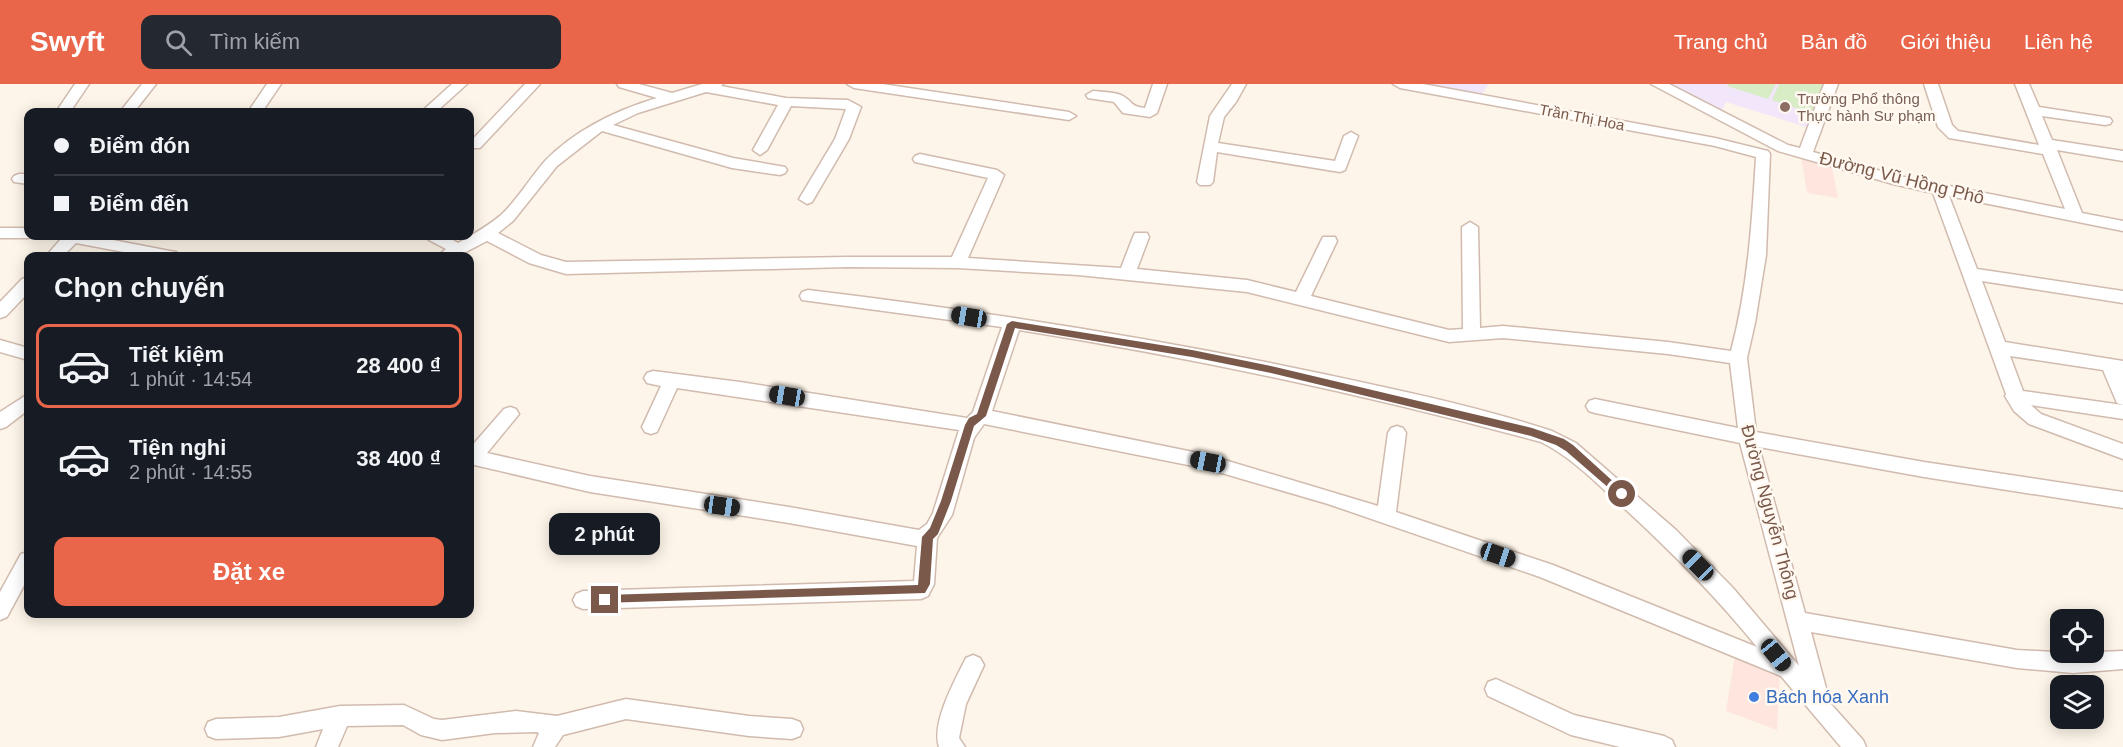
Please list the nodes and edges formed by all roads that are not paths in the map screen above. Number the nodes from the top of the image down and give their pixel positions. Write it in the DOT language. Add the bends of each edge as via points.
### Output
graph roads {
  1 [pos="82,84"];
  2 [pos="149,84"];
  3 [pos="274,84"];
  4 [pos="460,84"];
  5 [pos="533,84"];
  6 [pos="624,84"];
  7 [pos="855,84"];
  8 [pos="1160,84"];
  9 [pos="1239,84"];
  10 [pos="1400,84"];
  11 [pos="1658,84"];
  12 [pos="1831,84"];
  13 [pos="1931,84"];
  14 [pos="2022,84"];
  15 [pos="712,86"];
  16 [pos="1093,95"];
  17 [pos="673,98"];
  18 [pos="786,102"];
  19 [pos="66,108"];
  20 [pos="130,108"];
  21 [pos="258,108"];
  22 [pos="433,108"];
  23 [pos="2034,111"];
  24 [pos="1070,116"];
  25 [pos="2105,121"];
  26 [pos="600,126"];
  27 [pos="1351,136"];
  28 [pos="475,145"];
  29 [pos="1210,146"];
  30 [pos="2048,147"];
  31 [pos="1783,148"];
  32 [pos="760,150"];
  33 [pos="1763,154"];
  34 [pos="1804,154"];
  35 [pos="2123,156"];
  36 [pos="920,159"];
  37 [pos="780,170"];
  38 [pos="1205,183"];
  39 [pos="1939,189"];
  40 [pos="807,200"];
  41 [pos="2076,217"];
  42 [pos="2123,226"];
  43 [pos="1470,227"];
  44 [pos="0,233"];
  45 [pos="24,233"];
  46 [pos="487,234"];
  47 [pos="1141,237"];
  48 [pos="70,240"];
  49 [pos="93,240"];
  50 [pos="439,240"];
  51 [pos="1329,241"];
  52 [pos="58,252"];
  53 [pos="151,252"];
  54 [pos="452,252"];
  55 [pos="455,252"];
  56 [pos="958,263"];
  57 [pos="1127,274"];
  58 [pos="1971,274"];
  59 [pos="24,287"];
  60 [pos="808,296"];
  61 [pos="2123,297"];
  62 [pos="1301,299"];
  63 [pos="0,312"];
  64 [pos="1012,324"];
  65 [pos="1472,336"];
  66 [pos="0,346"];
  67 [pos="2000,348"];
  68 [pos="24,353"];
  69 [pos="1738,358"];
  70 [pos="2116,366"];
  71 [pos="653,378"];
  72 [pos="672,380"];
  73 [pos="2014,396"];
  74 [pos="2123,398"];
  75 [pos="24,404"];
  76 [pos="1594,406"];
  77 [pos="2123,412"];
  78 [pos="510,414"];
  79 [pos="975,421"];
  80 [pos="0,422"];
  81 [pos="651,427"];
  82 [pos="1397,433"];
  83 [pos="1748,439"];
  84 [pos="2123,452"];
  85 [pos="474,455"];
  86 [pos="474,459"];
  87 [pos="2123,500"];
  88 [pos="1386,516"];
  89 [pos="927,537"];
  90 [pos="24,567"];
  91 [pos="583,600"];
  92 [pos="0,611"];
  93 [pos="1799,621"];
  94 [pos="2123,660"];
  95 [pos="973,665"];
  96 [pos="1788,670"];
  97 [pos="1496,689"];
  98 [pos="1821,708"];
  99 [pos="340,716"];
  100 [pos="557,726"];
  101 [pos="216,729"];
  102 [pos="792,729"];
  103 [pos="1624,742"];
  104 [pos="327,747"];
  105 [pos="544,747"];
  106 [pos="954,747"];
  107 [pos="1664,747"];
  108 [pos="1855,747"];
  1 -- 19 [label="street"];
  2 -- 20 [label="street"];
  3 -- 21 [label="street"];
  4 -- 22 [label="street"];
  5 -- 28 [label="street"];
  6 -- 17 [label="street"];
  7 -- 24 [label="street"];
  8 -- 16 [label="street" via="1150,113 1128,110 1118,99"];
  9 -- 29 [label="street" via="1217,116"];
  10 -- 33 [label="street, Trần Thị Hoa"];
  11 -- 31 [label="street, Đường Vũ Hồng Phô"];
  12 -- 34 [label="street"];
  13 -- 30 [label="street" via="1945,127 1954,135"];
  14 -- 23 [label="street"];
  15 -- 17 [label="street"];
  15 -- 18 [label="street"];
  17 -- 26 [label="street" via="633,110"];
  18 -- 32 [label="street"];
  18 -- 40 [label="street" via="848,104 854,108 842,139"];
  23 -- 25 [label="street"];
  23 -- 30 [label="street"];
  26 -- 37 [label="street" via="732,163"];
  26 -- 46 [label="street" via="552,163 508,217"];
  27 -- 29 [label="street" via="1340,167"];
  29 -- 38 [label="street"];
  30 -- 35 [label="street"];
  30 -- 41 [label="street"];
  31 -- 33 [label="street"];
  31 -- 34 [label="street, Đường Vũ Hồng Phô"];
  33 -- 69 [label="street, Đường Nguyễn Thông" via="1758,255"];
  34 -- 39 [label="street, Đường Vũ Hồng Phô"];
  36 -- 56 [label="street" via="997,176"];
  39 -- 41 [label="street, Đường Vũ Hồng Phô"];
  39 -- 58 [label="street"];
  41 -- 42 [label="street, Đường Vũ Hồng Phô"];
  43 -- 65 [label="street"];
  44 -- 45 [label="street"];
  46 -- 55 [label="street"];
  46 -- 56 [label="street" via="531,258 566,268"];
  47 -- 57 [label="street"];
  48 -- 52 [label="street"];
  49 -- 53 [label="street"];
  50 -- 54 [label="street"];
  51 -- 62 [label="street"];
  56 -- 57 [label="street"];
  57 -- 62 [label="street" via="1247,286"];
  58 -- 61 [label="street"];
  58 -- 67 [label="street"];
  59 -- 63 [label="street"];
  60 -- 64 [label="street"];
  62 -- 65 [label="street" via="1449,336"];
  64 -- 79 [label="street"];
  64 -- 96 [label="street" via="1271,370 1560,442 1669,536 1726,594"];
  65 -- 69 [label="street" via="1503,332"];
  66 -- 68 [label="street"];
  67 -- 70 [label="street"];
  67 -- 73 [label="street"];
  69 -- 83 [label="street, Đường Nguyễn Thông"];
  70 -- 74 [label="street"];
  71 -- 72 [label="street"];
  72 -- 79 [label="street"];
  72 -- 81 [label="street"];
  73 -- 77 [label="street"];
  73 -- 84 [label="street" via="2022,410 2035,419"];
  75 -- 80 [label="street"];
  76 -- 83 [label="street"];
  78 -- 85 [label="street"];
  79 -- 88 [label="street" via="1208,462"];
  79 -- 89 [label="street" via="934,531"];
  82 -- 88 [label="street"];
  83 -- 87 [label="street" via="1972,479"];
  83 -- 93 [label="street, Đường Nguyễn Thông"];
  86 -- 89 [label="street" via="590,484 915,539"];
  88 -- 96 [label="street" via="1608,595"];
  89 -- 91 [label="street" via="921,590"];
  90 -- 92 [label="street"];
  93 -- 94 [label="street" via="2017,659 2073,663"];
  93 -- 98 [label="street, Đường Nguyễn Thông"];
  95 -- 106 [label="street" via="955,704 948,739"];
  96 -- 98 [label="street"];
  97 -- 103 [label="street" via="1571,725"];
  98 -- 108 [label="street, Đường Nguyễn Thông"];
  99 -- 100 [label="street" via="404,715 440,730 493,723 543,722"];
  99 -- 101 [label="street" via="279,727"];
  99 -- 104 [label="street"];
  100 -- 102 [label="street" via="626,708"];
  100 -- 105 [label="street"];
  103 -- 107 [label="street"];
}
